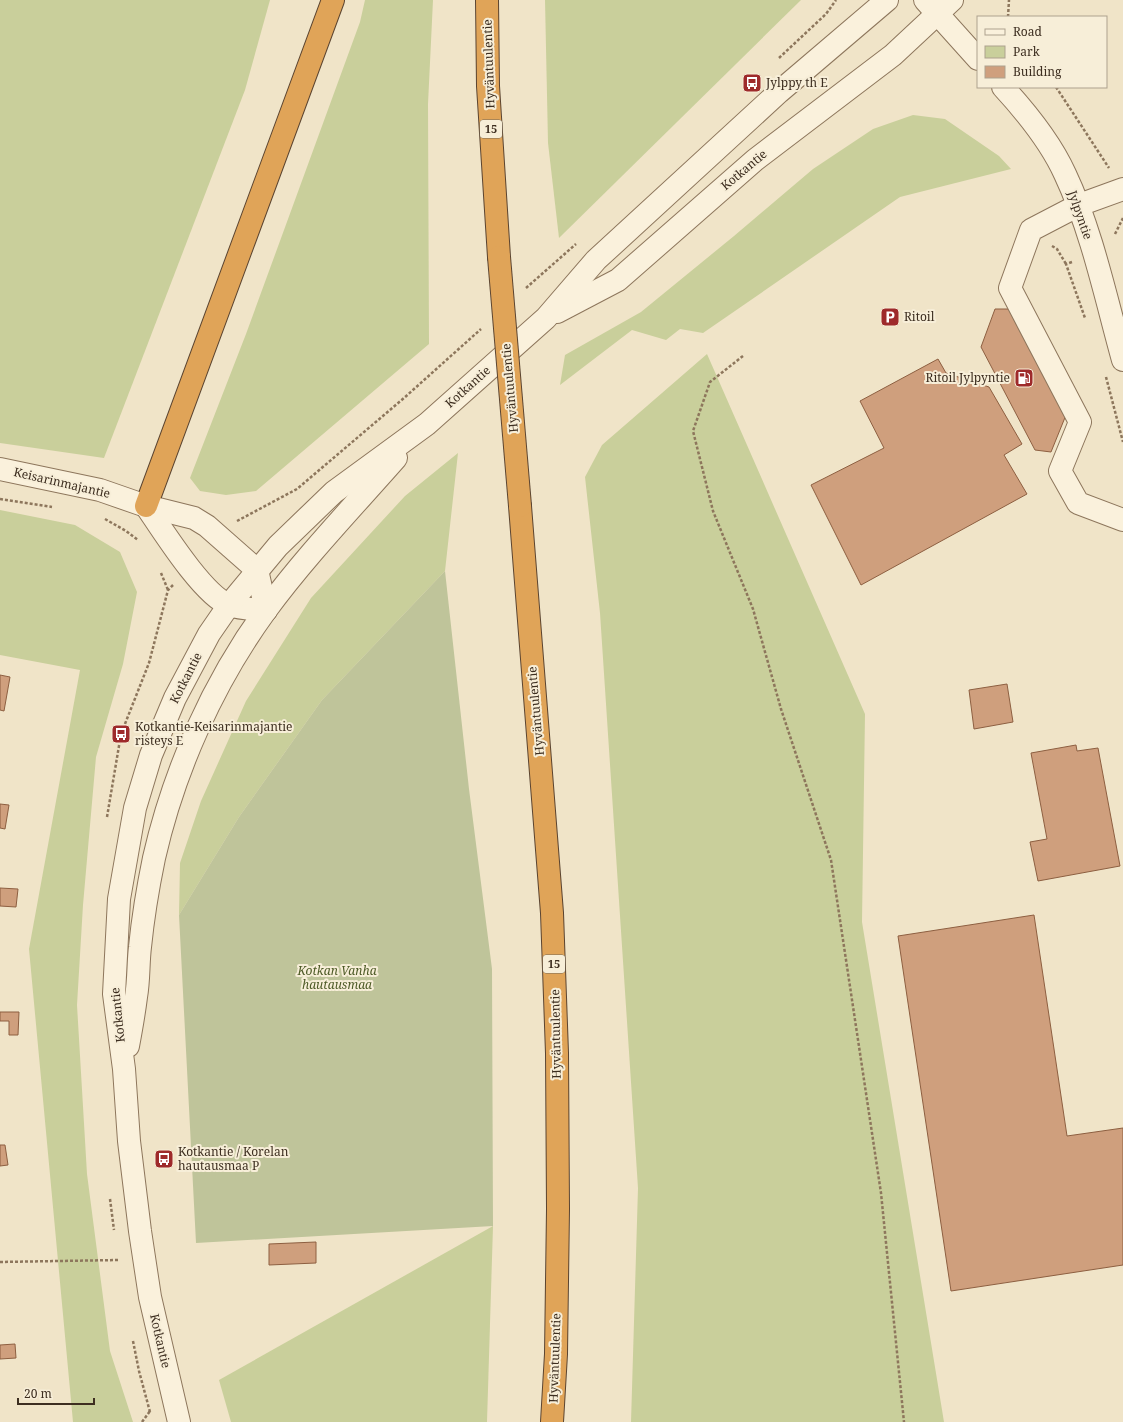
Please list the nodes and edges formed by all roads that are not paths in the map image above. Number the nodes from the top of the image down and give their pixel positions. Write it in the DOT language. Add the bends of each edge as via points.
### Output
graph roads {
  1 [pos="333,0"];
  2 [pos="487,0"];
  3 [pos="887,0"];
  4 [pos="938,5"];
  5 [pos="977,59"];
  6 [pos="1004,88"];
  7 [pos="1121,189"];
  8 [pos="1078,205"];
  9 [pos="546,318"];
  10 [pos="1123,360"];
  11 [pos="427,424"];
  12 [pos="0,469"];
  13 [pos="146,506"];
  14 [pos="1123,520"];
  15 [pos="257,570"];
  16 [pos="229,605"];
  17 [pos="266,610"];
  18 [pos="124,1069"];
  19 [pos="179,1422"];
  20 [pos="552,1422"];
  1 -- 13 [label="highway"];
  2 -- 20 [label="highway, Hyväntuulentie / 15, bridge" via="488,86 500,257 553,929 558,1209 556,1354"];
  3 -- 9 [label="street, Kotkantie" via="779,92 602,254"];
  4 -- 5 [label="street"];
  4 -- 9 [label="street, Kotkantie" via="893,55 755,160 618,280"];
  6 -- 8 [label="street, Jylpyntie" via="1028,115 1065,172"];
  7 -- 8 [label="street"];
  8 -- 10 [label="street, Jylpyntie"];
  8 -- 14 [label="street" via="1031,230 1010,288 1080,422 1060,471 1078,503"];
  9 -- 11 [label="street, Kotkantie"];
  11 -- 15 [label="street, Kotkantie" via="334,492"];
  11 -- 17 [label="street, Kotkantie" via="301,566"];
  12 -- 13 [label="street, Keisarinmajantie" via="100,490"];
  13 -- 15 [label="street, Keisarinmajantie" via="194,518 207,526"];
  13 -- 16 [label="street" via="190,568 211,591"];
  15 -- 16 [label="street, Kotkantie"];
  15 -- 17 [label="street"];
  16 -- 17 [label="street"];
  16 -- 18 [label="street, Kotkantie" via="206,640 175,698 151,755 135,808 119,899 114,994"];
  17 -- 18 [label="street, Kotkantie" via="236,655 206,712 185,760 163,822 146,901 137,995"];
  18 -- 19 [label="street, Kotkantie" via="130,1148 147,1275"];
}
